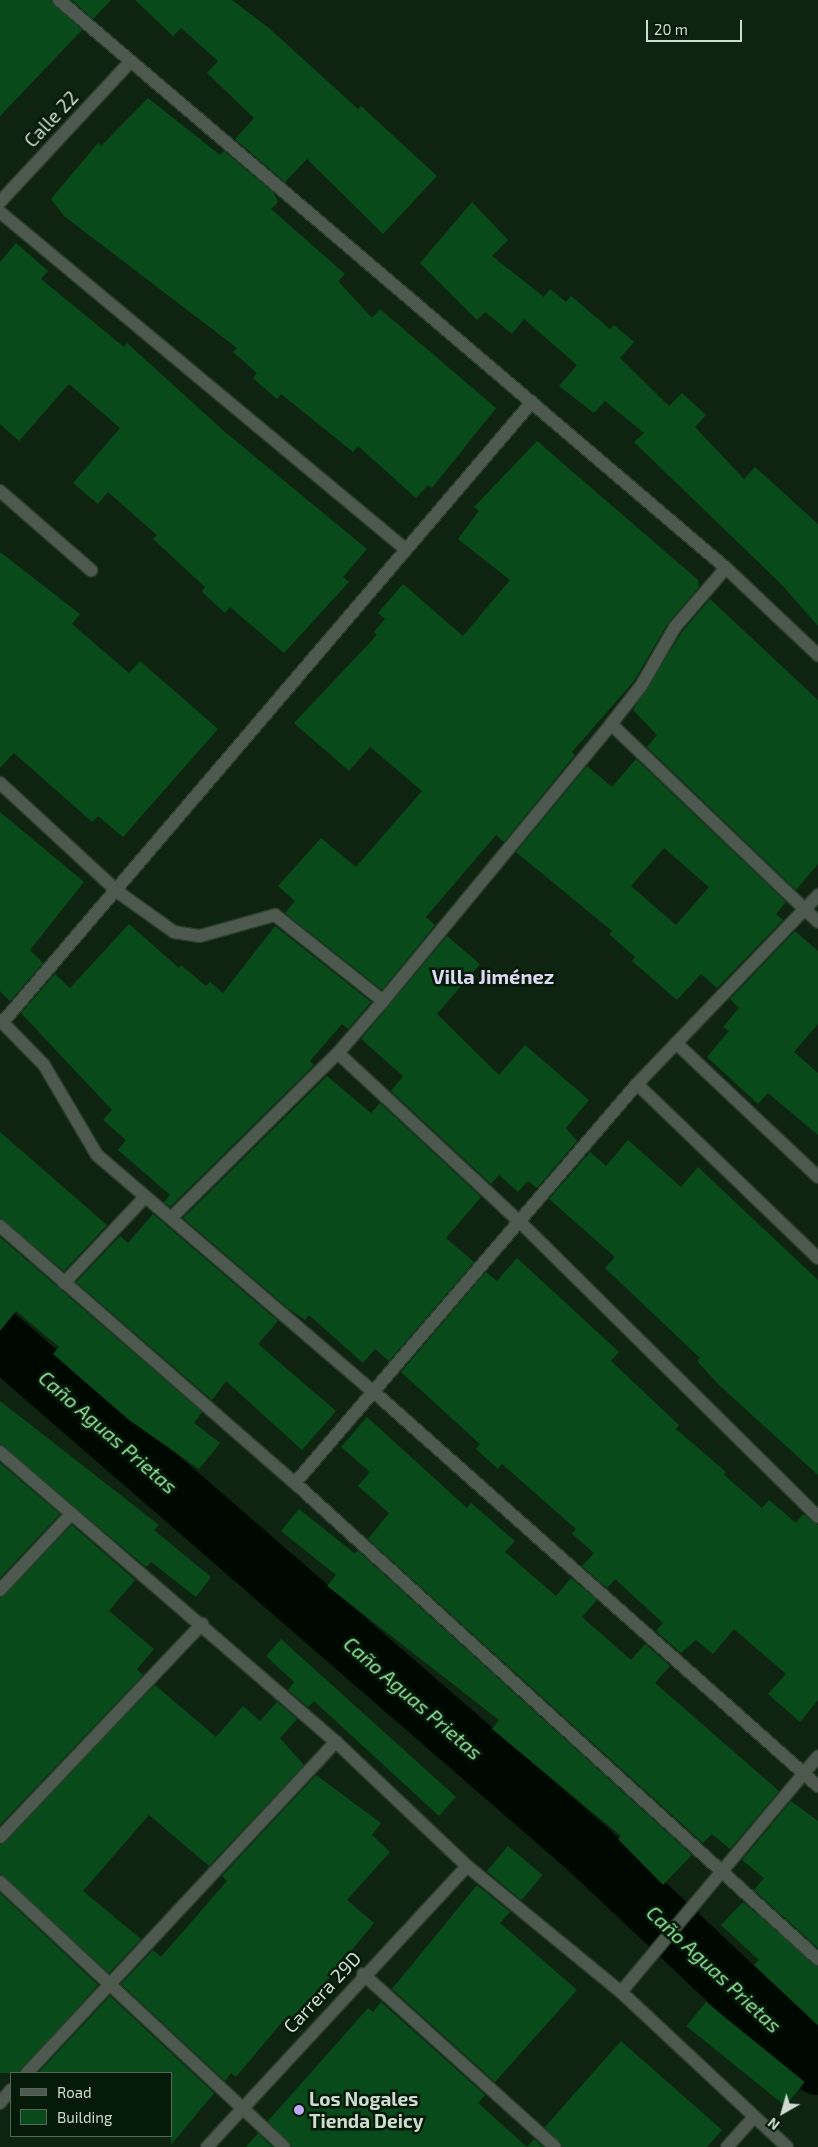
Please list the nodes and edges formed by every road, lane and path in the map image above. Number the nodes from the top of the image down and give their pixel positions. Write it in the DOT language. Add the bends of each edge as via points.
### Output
graph roads {
  1 [pos="58,0"];
  2 [pos="130,62"];
  3 [pos="0,202"];
  4 [pos="0,212"];
  5 [pos="532,402"];
  6 [pos="0,492"];
  7 [pos="404,548"];
  8 [pos="726,568"];
  9 [pos="91,570"];
  10 [pos="818,655"];
  11 [pos="611,724"];
  12 [pos="0,783"];
  13 [pos="118,892"];
  14 [pos="818,895"];
  15 [pos="805,910"];
  16 [pos="818,922"];
  17 [pos="383,1001"];
  18 [pos="1,1021"];
  19 [pos="676,1044"];
  20 [pos="338,1053"];
  21 [pos="636,1084"];
  22 [pos="818,1177"];
  23 [pos="145,1197"];
  24 [pos="171,1218"];
  25 [pos="520,1222"];
  26 [pos="0,1226"];
  27 [pos="818,1258"];
  28 [pos="64,1283"];
  29 [pos="374,1393"];
  30 [pos="0,1452"];
  31 [pos="295,1483"];
  32 [pos="72,1513"];
  33 [pos="818,1517"];
  34 [pos="0,1590"];
  35 [pos="202,1624"];
  36 [pos="336,1742"];
  37 [pos="818,1756"];
  38 [pos="803,1773"];
  39 [pos="818,1786"];
  40 [pos="0,1837"];
  41 [pos="467,1866"];
  42 [pos="721,1874"];
  43 [pos="0,1882"];
  44 [pos="818,1959"];
  45 [pos="364,1974"];
  46 [pos="108,1984"];
  47 [pos="621,1992"];
  48 [pos="28,2072"];
  49 [pos="10,2091"];
  50 [pos="0,2103"];
  51 [pos="241,2108"];
  52 [pos="754,2117"];
  53 [pos="207,2147"];
  54 [pos="284,2147"];
  55 [pos="555,2147"];
  56 [pos="726,2147"];
  57 [pos="787,2147"];
  1 -- 2 [label="street"];
  2 -- 3 [label="street, Calle 22"];
  2 -- 5 [label="street"];
  4 -- 7 [label="street"];
  5 -- 7 [label="street"];
  5 -- 8 [label="street"];
  6 -- 9 [label="street"];
  7 -- 13 [label="street"];
  8 -- 10 [label="street"];
  8 -- 11 [label="street" via="675,627 641,686"];
  11 -- 15 [label="street"];
  11 -- 17 [label="street"];
  12 -- 13 [label="street"];
  13 -- 17 [label="street" via="174,932 200,936 275,915"];
  13 -- 18 [label="street"];
  14 -- 15 [label="street"];
  15 -- 16 [label="street"];
  15 -- 19 [label="street"];
  17 -- 20 [label="street"];
  18 -- 23 [label="street" via="44,1065 97,1155"];
  19 -- 21 [label="street"];
  19 -- 22 [label="street"];
  20 -- 24 [label="street"];
  20 -- 25 [label="street"];
  21 -- 25 [label="street"];
  21 -- 27 [label="street"];
  23 -- 24 [label="street"];
  23 -- 28 [label="street"];
  24 -- 29 [label="street"];
  25 -- 29 [label="street"];
  25 -- 33 [label="street"];
  26 -- 28 [label="street"];
  28 -- 31 [label="street"];
  29 -- 31 [label="street"];
  29 -- 38 [label="street"];
  30 -- 32 [label="street"];
  31 -- 42 [label="street"];
  32 -- 34 [label="street"];
  32 -- 35 [label="street"];
  35 -- 36 [label="street"];
  35 -- 40 [label="street"];
  36 -- 41 [label="street"];
  36 -- 46 [label="street"];
  37 -- 38 [label="street"];
  38 -- 39 [label="street"];
  38 -- 42 [label="street"];
  41 -- 45 [label="street, Carrera 29D"];
  41 -- 47 [label="street"];
  42 -- 44 [label="street"];
  42 -- 47 [label="street" via="636,1969"];
  43 -- 46 [label="street"];
  45 -- 51 [label="street, Carrera 29D"];
  45 -- 55 [label="street"];
  46 -- 48 [label="street"];
  46 -- 51 [label="street"];
  47 -- 52 [label="street"];
  49 -- 50 [label="street"];
  51 -- 53 [label="street, Carrera 29D"];
  51 -- 54 [label="street"];
  52 -- 56 [label="street"];
  52 -- 57 [label="street"];
}
